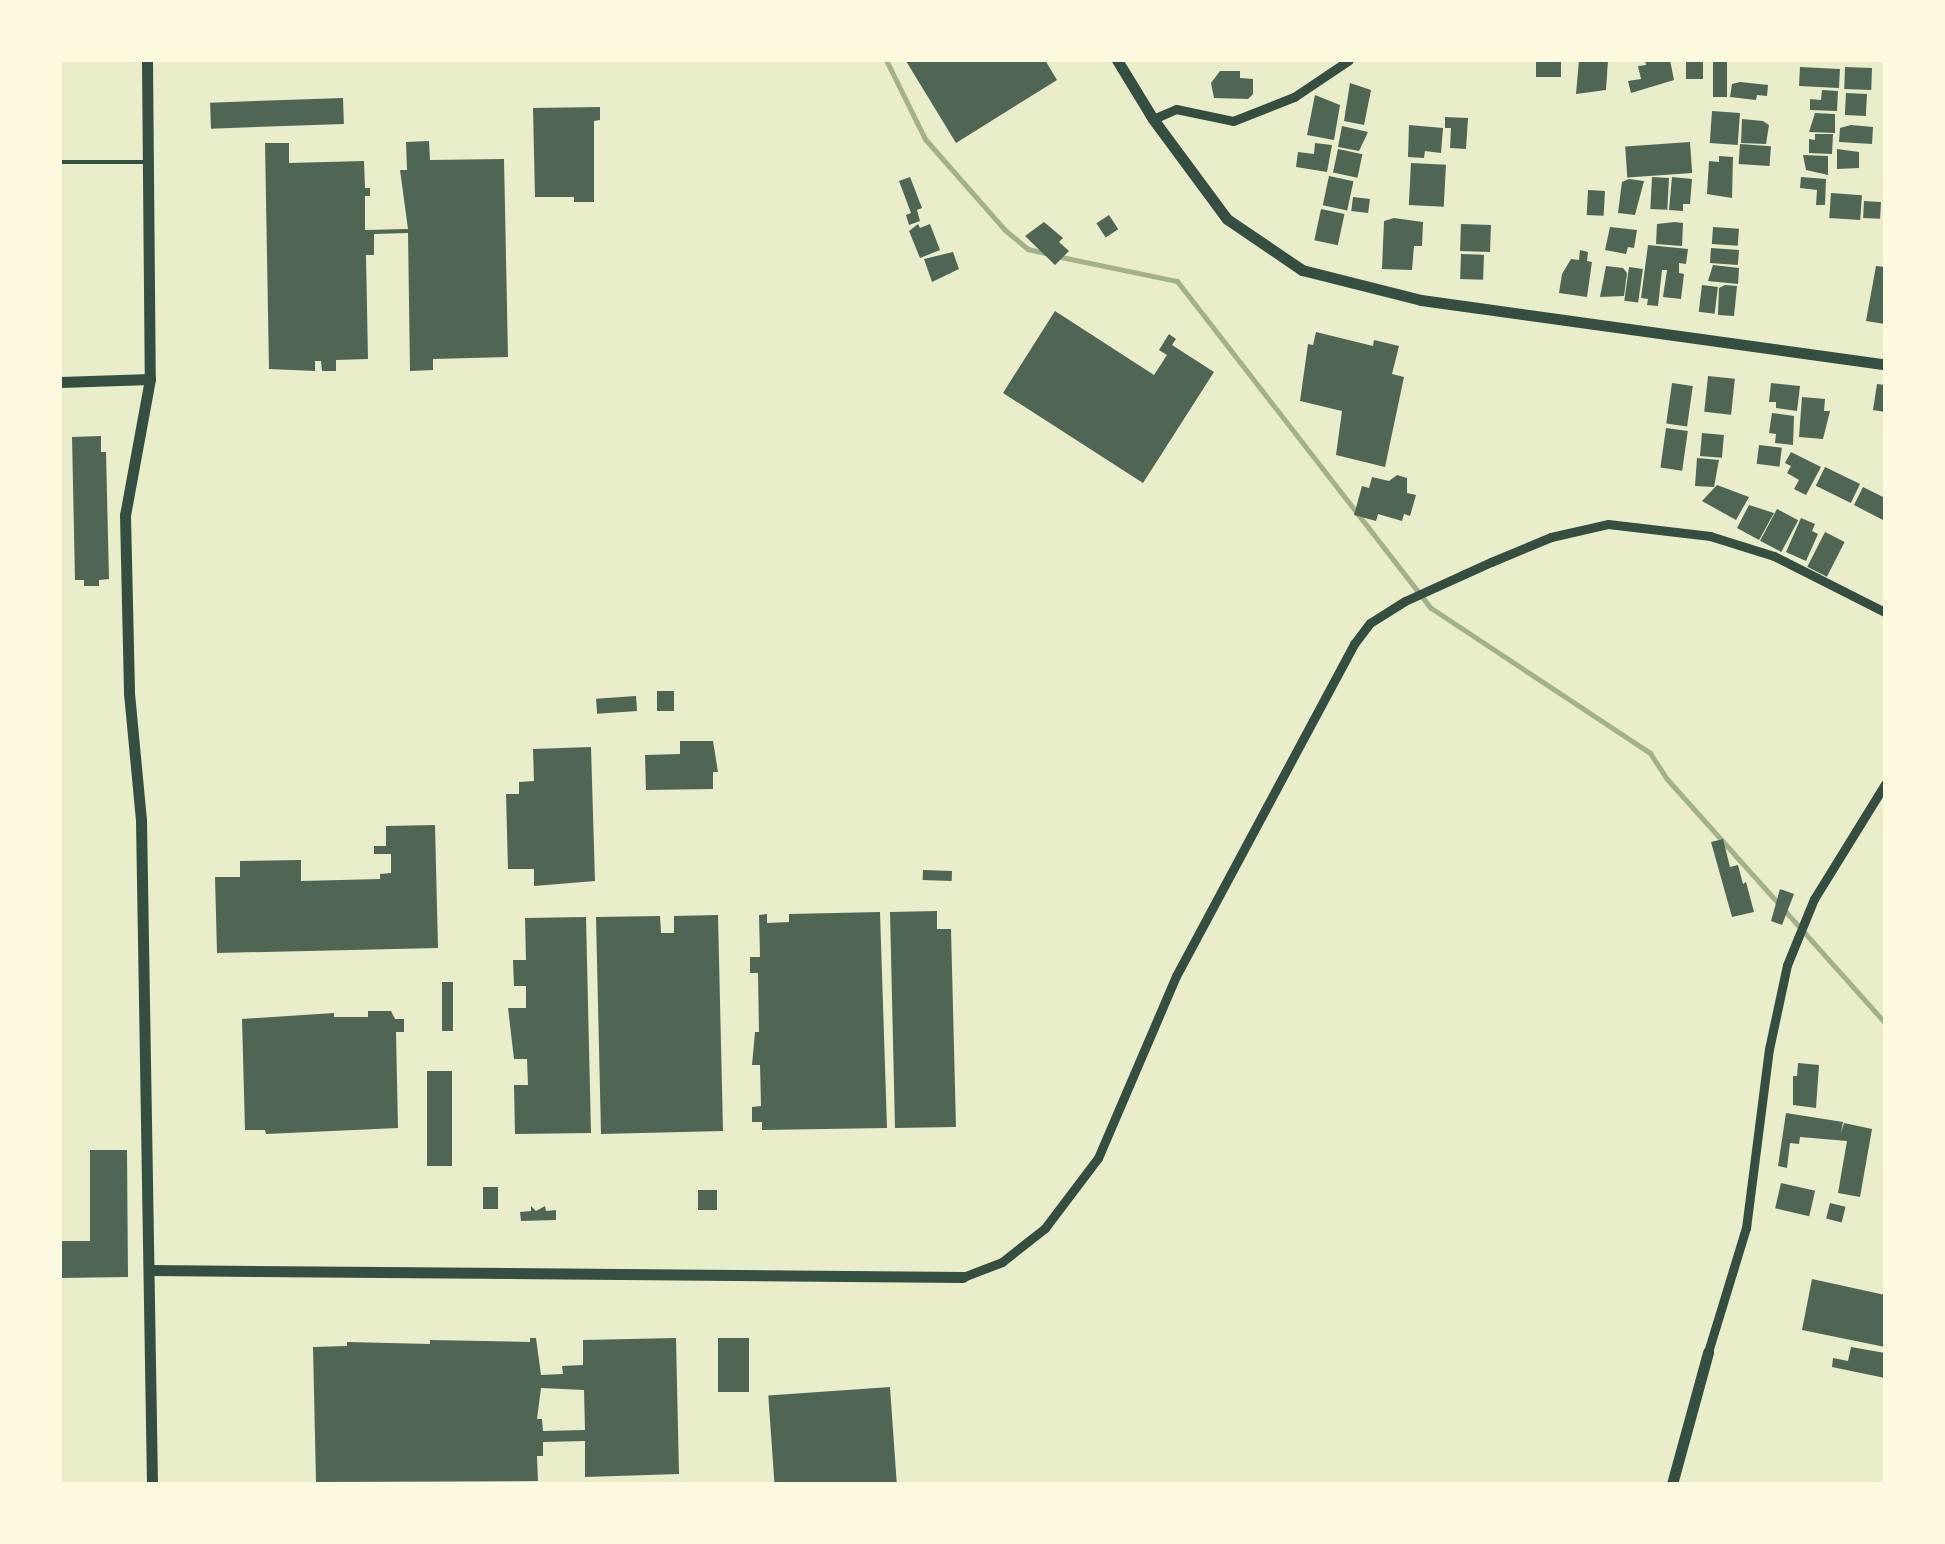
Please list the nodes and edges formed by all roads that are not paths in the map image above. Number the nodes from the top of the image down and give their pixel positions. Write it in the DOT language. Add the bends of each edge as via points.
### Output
graph roads {
  1 [pos="147,60"];
  2 [pos="1117,60"];
  3 [pos="1349,60"];
  4 [pos="1153,119"];
  5 [pos="60,162"];
  6 [pos="149,162"];
  7 [pos="1885,364"];
  8 [pos="150,379"];
  9 [pos="60,382"];
  10 [pos="1885,612"];
  11 [pos="1885,784"];
  12 [pos="150,1270"];
  13 [pos="963,1277"];
  14 [pos="1708,1352"];
  15 [pos="152,1484"];
  16 [pos="1672,1484"];
  1 -- 6 [label="street"];
  2 -- 4 [label="street"];
  3 -- 4 [label="street" via="1294,97 1233,121 1176,109"];
  4 -- 7 [label="street" via="1227,219 1302,270 1421,300"];
  5 -- 6 [label="lane"];
  6 -- 8 [label="street"];
  8 -- 9 [label="street"];
  8 -- 12 [label="street" via="125,515 129,693 141,820"];
  10 -- 13 [label="street" via="1758,551 1710,536 1608,524 1521,550 1370,623 1176,976 1098,1158 1044,1228 1002,1262"];
  11 -- 14 [label="street" via="1814,898 1787,965 1746,1228"];
  12 -- 13 [label="street"];
  12 -- 15 [label="street"];
  14 -- 16 [label="street"];
}
